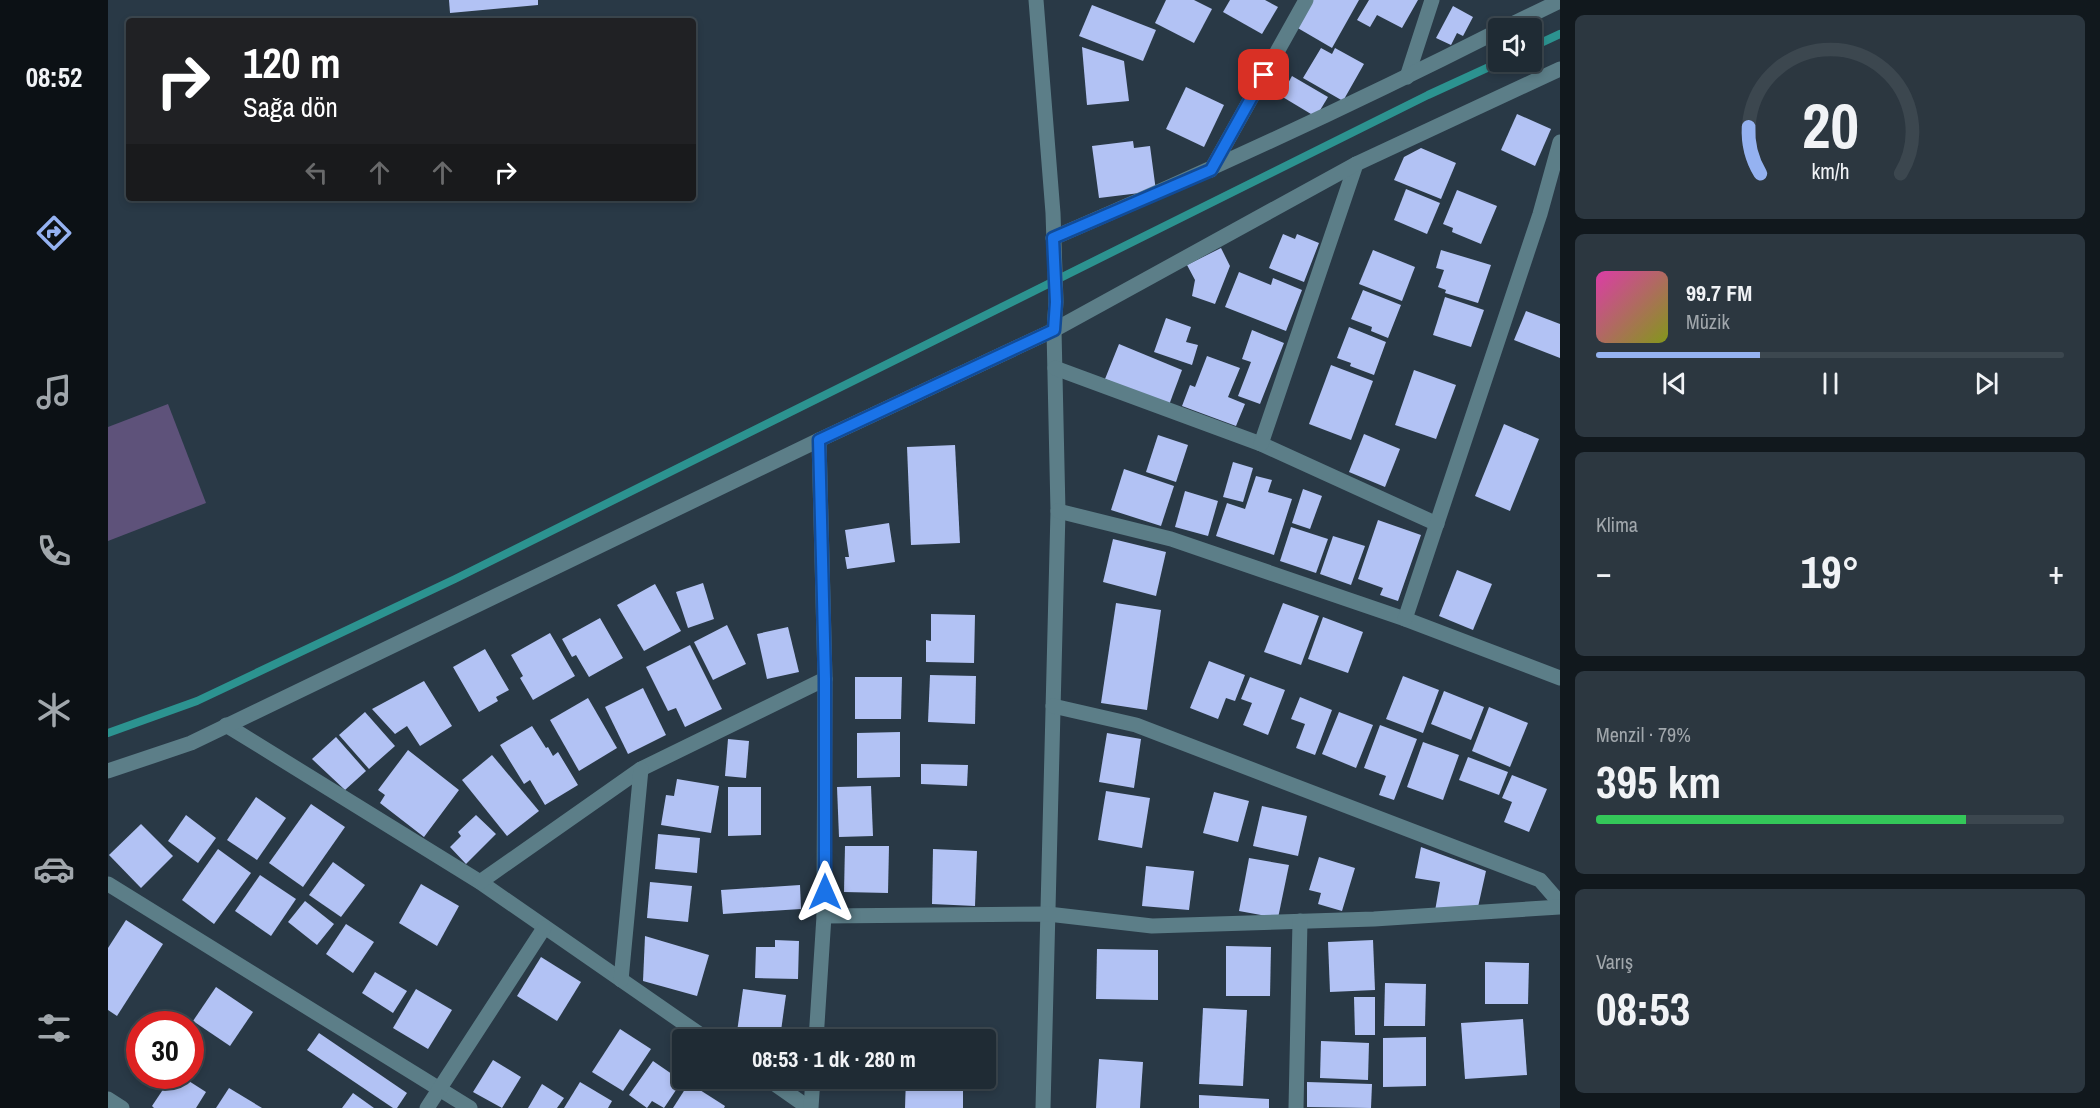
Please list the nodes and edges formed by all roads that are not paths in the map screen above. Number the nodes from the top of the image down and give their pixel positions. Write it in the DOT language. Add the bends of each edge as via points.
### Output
graph roads {
  1 [pos="1036,0"];
  2 [pos="1306,0"];
  3 [pos="1432,0"];
  4 [pos="1560,1"];
  5 [pos="1525,18"];
  6 [pos="1488,37"];
  7 [pos="1560,69"];
  8 [pos="1407,77"];
  9 [pos="1560,142"];
  10 [pos="1356,164"];
  11 [pos="1211,170"];
  12 [pos="1054,242"];
  13 [pos="1054,330"];
  14 [pos="1055,368"];
  15 [pos="819,440"];
  16 [pos="1261,444"];
  17 [pos="1058,511"];
  18 [pos="1437,524"];
  19 [pos="1405,619"];
  20 [pos="1560,678"];
  21 [pos="825,679"];
  22 [pos="1053,706"];
  23 [pos="226,726"];
  24 [pos="641,769"];
  25 [pos="108,771"];
  26 [pos="480,882"];
  27 [pos="108,884"];
  28 [pos="1560,905"];
  29 [pos="1048,914"];
  30 [pos="824,916"];
  31 [pos="1300,921"];
  32 [pos="544,928"];
  33 [pos="621,980"];
  34 [pos="692,1029"];
  35 [pos="817,1029"];
  36 [pos="439,1088"];
  37 [pos="782,1089"];
  38 [pos="812,1089"];
  39 [pos="108,1099"];
  40 [pos="122,1108"];
  41 [pos="427,1108"];
  42 [pos="470,1108"];
  43 [pos="810,1108"];
  44 [pos="1043,1108"];
  45 [pos="1296,1108"];
  1 -- 12 [label="street"];
  2 -- 11 [label="street"];
  3 -- 8 [label="street"];
  4 -- 5 [label="street"];
  6 -- 8 [label="street"];
  7 -- 10 [label="street"];
  8 -- 11 [label="street"];
  9 -- 18 [label="street" via="1540,214"];
  10 -- 13 [label="street"];
  10 -- 16 [label="street"];
  11 -- 12 [label="street"];
  12 -- 13 [label="street"];
  13 -- 14 [label="street"];
  13 -- 15 [label="street"];
  14 -- 16 [label="street"];
  14 -- 17 [label="street"];
  15 -- 21 [label="street"];
  15 -- 23 [label="street"];
  16 -- 18 [label="street"];
  17 -- 19 [label="street" via="1171,539"];
  17 -- 22 [label="street"];
  18 -- 19 [label="street"];
  19 -- 20 [label="street"];
  21 -- 24 [label="street"];
  21 -- 30 [label="street"];
  22 -- 28 [label="street" via="1136,725 1540,880"];
  22 -- 29 [label="street"];
  23 -- 25 [label="street" via="191,743"];
  23 -- 26 [label="street"];
  24 -- 26 [label="street"];
  24 -- 33 [label="street"];
  26 -- 32 [label="street"];
  27 -- 36 [label="street"];
  28 -- 31 [label="street"];
  29 -- 30 [label="street"];
  29 -- 31 [label="street" via="1152,926"];
  29 -- 44 [label="street"];
  30 -- 35 [label="street"];
  31 -- 45 [label="street"];
  32 -- 33 [label="street"];
  32 -- 36 [label="street"];
  33 -- 34 [label="street"];
  36 -- 41 [label="street"];
  36 -- 42 [label="street"];
  37 -- 43 [label="street"];
  38 -- 43 [label="street"];
  39 -- 40 [label="street"];
}
